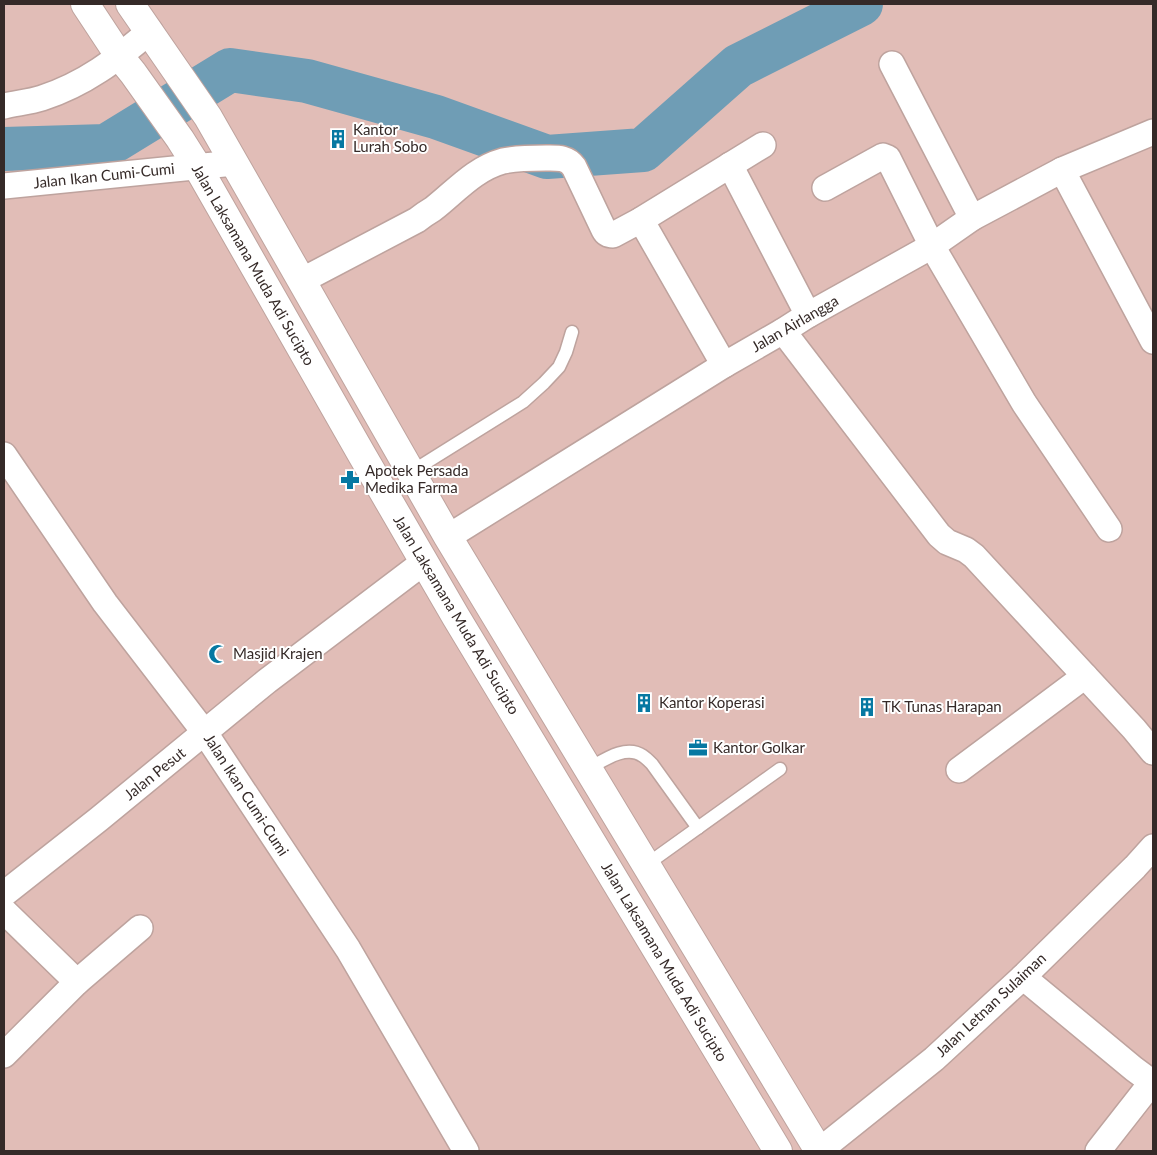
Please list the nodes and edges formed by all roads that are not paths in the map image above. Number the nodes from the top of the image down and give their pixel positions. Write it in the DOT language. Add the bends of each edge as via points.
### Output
graph roads {
  1 [pos="85,4"];
  2 [pos="130,4"];
  3 [pos="152,35"];
  4 [pos="892,64"];
  5 [pos="126,65"];
  6 [pos="4,106"];
  7 [pos="1153,132"];
  8 [pos="763,145"];
  9 [pos="234,163"];
  10 [pos="730,165"];
  11 [pos="197,166"];
  12 [pos="1062,170"];
  13 [pos="4,186"];
  14 [pos="826,188"];
  15 [pos="972,218"];
  16 [pos="641,220"];
  17 [pos="932,246"];
  18 [pos="301,281"];
  19 [pos="808,315"];
  20 [pos="783,331"];
  21 [pos="572,332"];
  22 [pos="1153,341"];
  23 [pos="724,365"];
  24 [pos="4,454"];
  25 [pos="411,472"];
  26 [pos="1109,529"];
  27 [pos="448,537"];
  28 [pos="424,562"];
  29 [pos="1085,676"];
  30 [pos="205,733"];
  31 [pos="1153,752"];
  32 [pos="588,769"];
  33 [pos="780,769"];
  34 [pos="959,770"];
  35 [pos="698,828"];
  36 [pos="1153,847"];
  37 [pos="646,865"];
  38 [pos="1144,873"];
  39 [pos="4,894"];
  40 [pos="4,911"];
  41 [pos="140,928"];
  42 [pos="1023,977"];
  43 [pos="77,982"];
  44 [pos="4,1055"];
  45 [pos="1153,1082"];
  46 [pos="466,1151"];
  47 [pos="778,1151"];
  48 [pos="819,1151"];
  49 [pos="1098,1151"];
  1 -- 5 [label="main road, Jalan Laksamana Muda Adi Sucipto"];
  2 -- 3 [label="main road"];
  3 -- 5 [label="street"];
  3 -- 9 [label="main road" via="208,117"];
  4 -- 15 [label="street"];
  5 -- 6 [label="street" via="41,98"];
  5 -- 11 [label="main road, Jalan Laksamana Muda Adi Sucipto"];
  7 -- 12 [label="street, Jalan Airlangga"];
  8 -- 10 [label="street"];
  9 -- 11 [label="street, Jalan Ikan Cumi-Cumi"];
  9 -- 18 [label="main road"];
  10 -- 16 [label="street"];
  10 -- 19 [label="street"];
  11 -- 13 [label="street, Jalan Ikan Cumi-Cumi"];
  11 -- 28 [label="main road, Jalan Laksamana Muda Adi Sucipto"];
  12 -- 15 [label="street, Jalan Airlangga"];
  12 -- 22 [label="street"];
  14 -- 17 [label="street" via="886,157"];
  15 -- 17 [label="street, Jalan Airlangga"];
  16 -- 18 [label="street" via="613,235 607,234 566,159 505,161 487,167 467,180 417,220"];
  16 -- 23 [label="street"];
  17 -- 19 [label="street, Jalan Airlangga"];
  17 -- 26 [label="street" via="1024,403"];
  18 -- 25 [label="main road"];
  19 -- 20 [label="street, Jalan Airlangga"];
  20 -- 23 [label="street, Jalan Airlangga"];
  20 -- 29 [label="street" via="939,535 974,556"];
  21 -- 25 [label="lane" via="558,367 544,384 523,402"];
  23 -- 27 [label="street, Jalan Airlangga"];
  24 -- 30 [label="street, Jalan Ikan Cumi-Cumi" via="105,603"];
  25 -- 27 [label="main road"];
  27 -- 32 [label="main road"];
  28 -- 30 [label="street, Jalan Pesut"];
  28 -- 47 [label="main road, Jalan Laksamana Muda Adi Sucipto"];
  29 -- 31 [label="street"];
  29 -- 34 [label="street"];
  30 -- 39 [label="street, Jalan Pesut"];
  30 -- 46 [label="street, Jalan Ikan Cumi-Cumi" via="348,949"];
  32 -- 35 [label="lane" via="624,751 642,755"];
  32 -- 37 [label="main road"];
  33 -- 35 [label="lane"];
  35 -- 37 [label="lane"];
  36 -- 38 [label="street, Jalan Letnan Sulaiman"];
  37 -- 48 [label="main road"];
  38 -- 42 [label="street, Jalan Letnan Sulaiman"];
  40 -- 43 [label="street"];
  41 -- 43 [label="street"];
  42 -- 45 [label="street"];
  42 -- 48 [label="street, Jalan Letnan Sulaiman" via="934,1059"];
  43 -- 44 [label="street"];
  45 -- 49 [label="street"];
}
